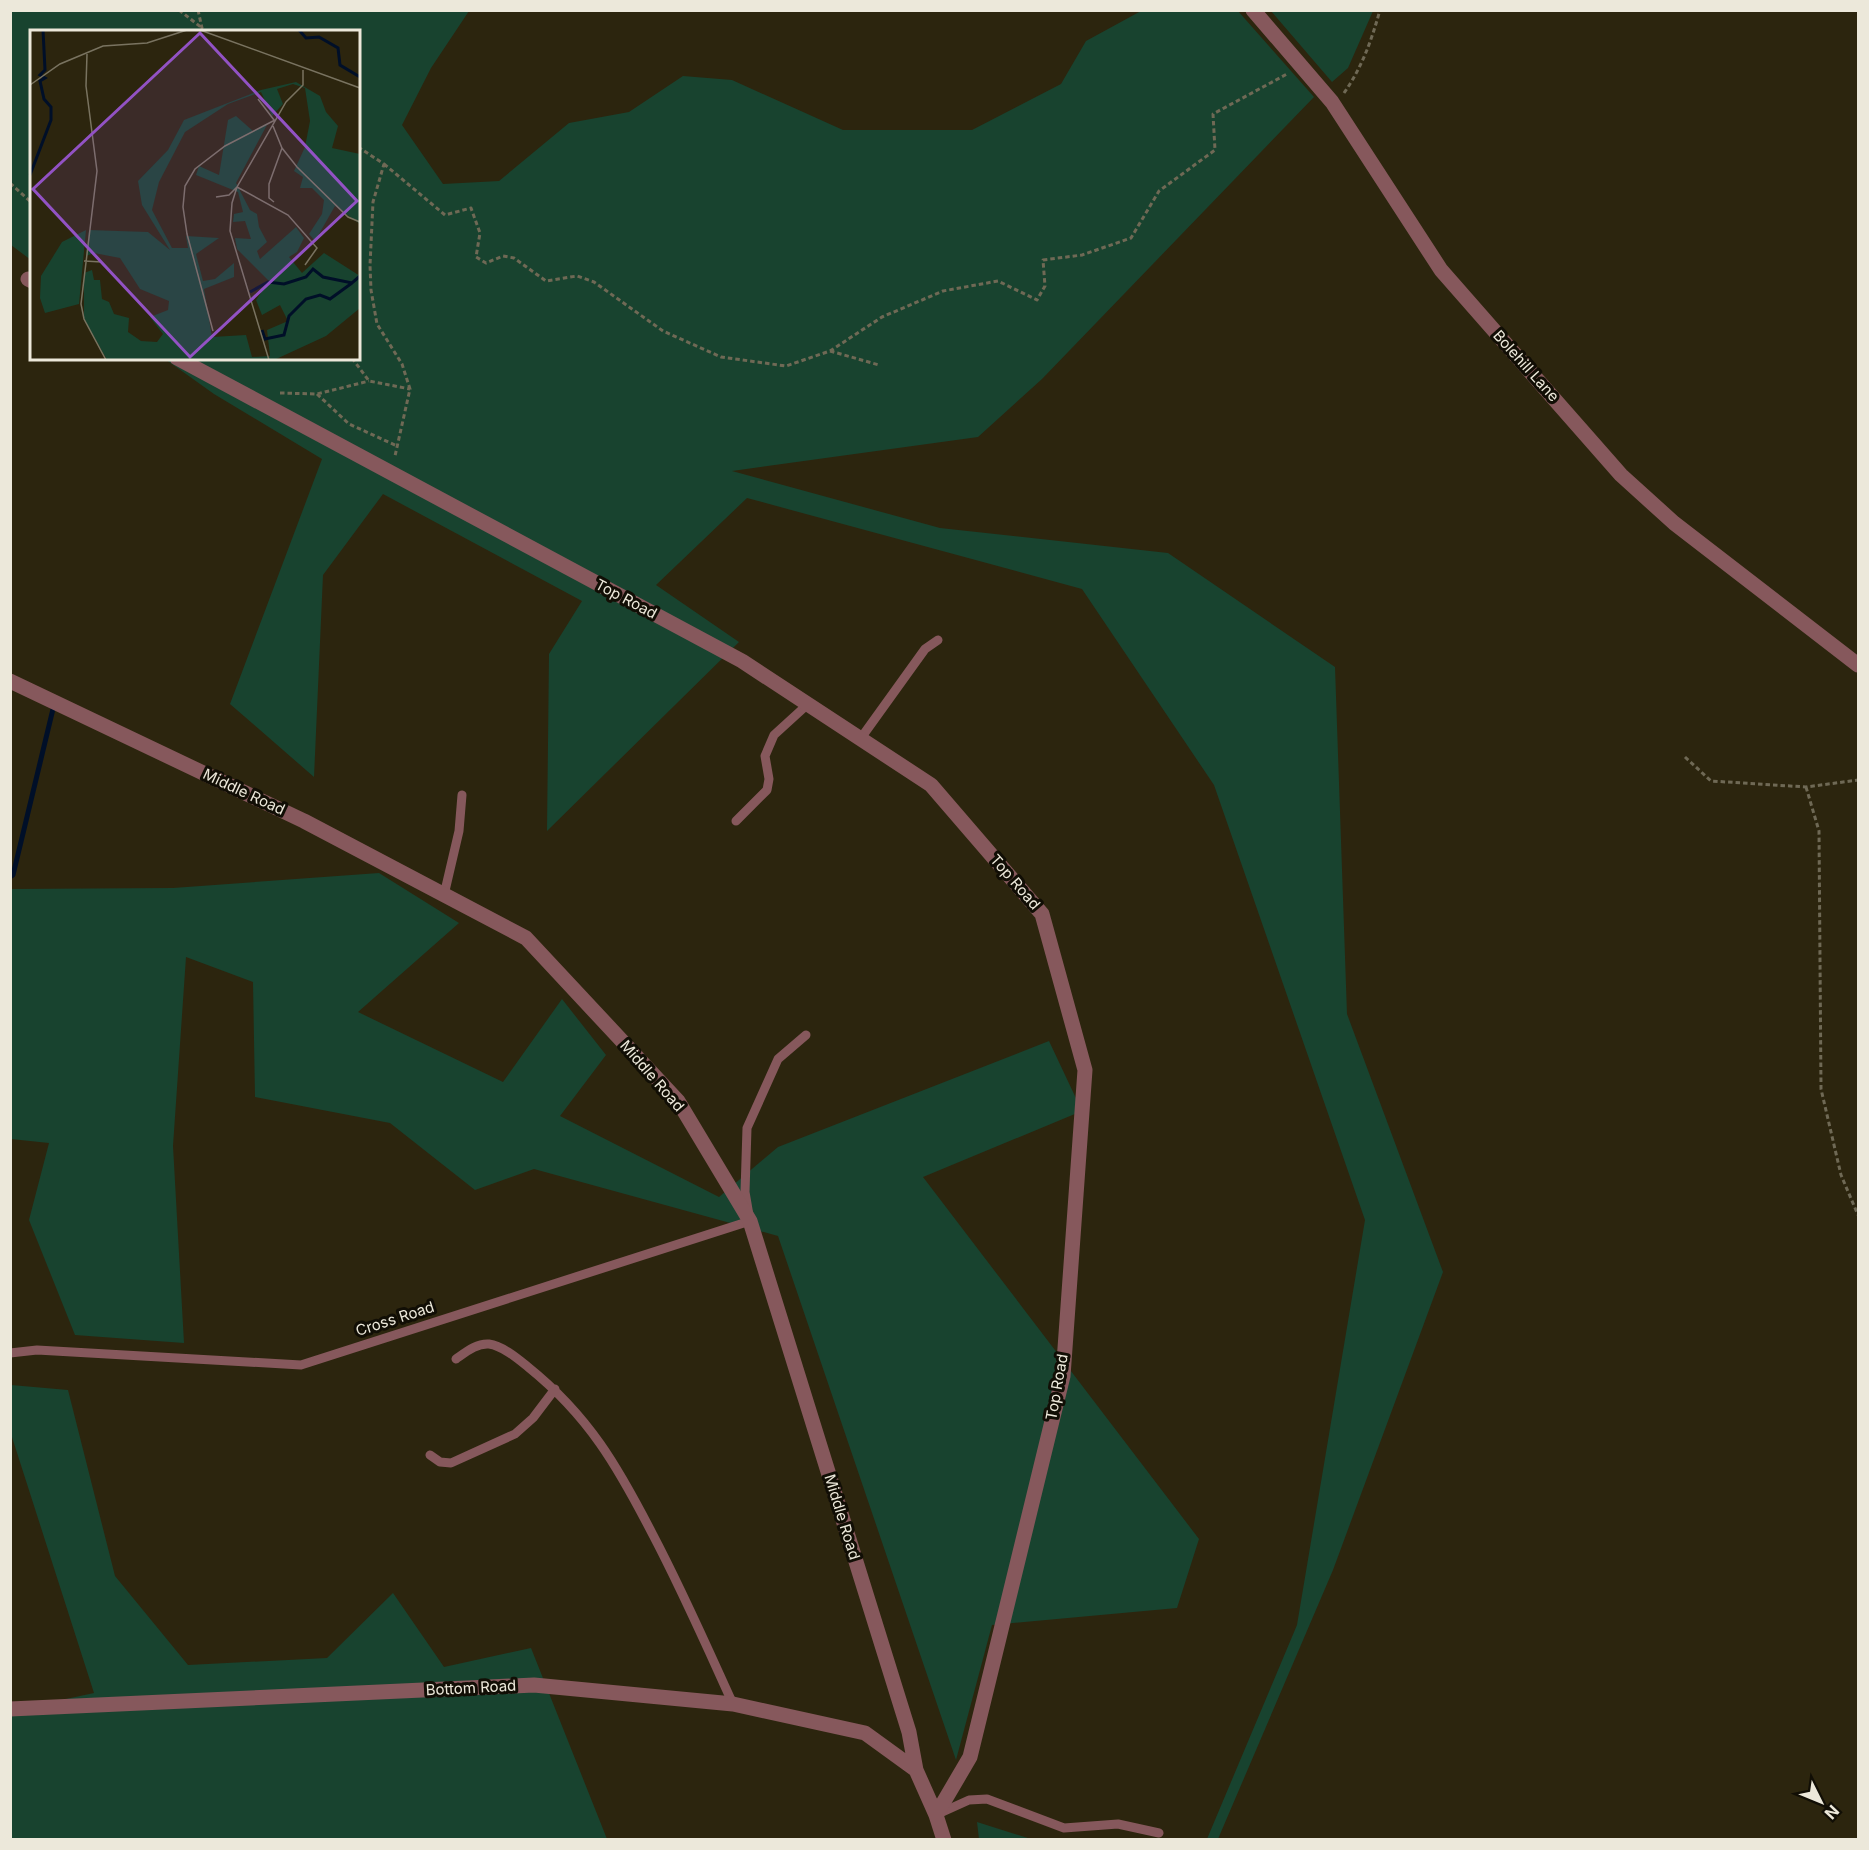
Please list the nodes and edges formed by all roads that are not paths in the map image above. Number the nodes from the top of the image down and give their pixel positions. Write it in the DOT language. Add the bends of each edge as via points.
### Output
graph roads {
  1 [pos="1253,10"];
  2 [pos="181,360"];
  3 [pos="938,640"];
  4 [pos="1858,666"];
  5 [pos="10,681"];
  6 [pos="808,704"];
  7 [pos="861,738"];
  8 [pos="462,795"];
  9 [pos="736,821"];
  10 [pos="444,895"];
  11 [pos="806,1035"];
  12 [pos="750,1221"];
  13 [pos="10,1353"];
  14 [pos="456,1359"];
  15 [pos="555,1389"];
  16 [pos="430,1455"];
  17 [pos="733,1704"];
  18 [pos="10,1710"];
  19 [pos="916,1770"];
  20 [pos="936,1815"];
  21 [pos="1159,1833"];
  22 [pos="944,1839"];
  1 -- 4 [label="street, Bolehill Lane" via="1332,102 1441,270 1621,475 1674,523"];
  2 -- 6 [label="street, Top Road" via="742,661"];
  3 -- 7 [label="lane" via="925,650"];
  5 -- 10 [label="street, Middle Road" via="304,821"];
  6 -- 7 [label="street, Top Road"];
  6 -- 9 [label="lane" via="774,735 765,756 767,790"];
  7 -- 20 [label="street, Top Road" via="931,785 1042,914 1085,1070 1063,1376 970,1757"];
  8 -- 10 [label="lane" via="459,831"];
  10 -- 12 [label="street, Middle Road" via="526,938 678,1101"];
  11 -- 12 [label="lane" via="778,1059 747,1128 745,1192"];
  12 -- 13 [label="lane, Cross Road" via="301,1365 37,1350"];
  12 -- 19 [label="street, Middle Road" via="909,1732"];
  14 -- 15 [label="lane" via="475,1347 489,1344 505,1351"];
  15 -- 16 [label="lane" via="515,1434 451,1463"];
  15 -- 17 [label="lane" via="590,1428 624,1480 681,1589"];
  17 -- 18 [label="street, Bottom Road" via="534,1685"];
  17 -- 19 [label="street, Bottom Road" via="865,1733"];
  19 -- 20 [label="street, Middle Road"];
  20 -- 21 [label="lane" via="969,1800 987,1799 1064,1828 1118,1824"];
  20 -- 22 [label="street"];
}
